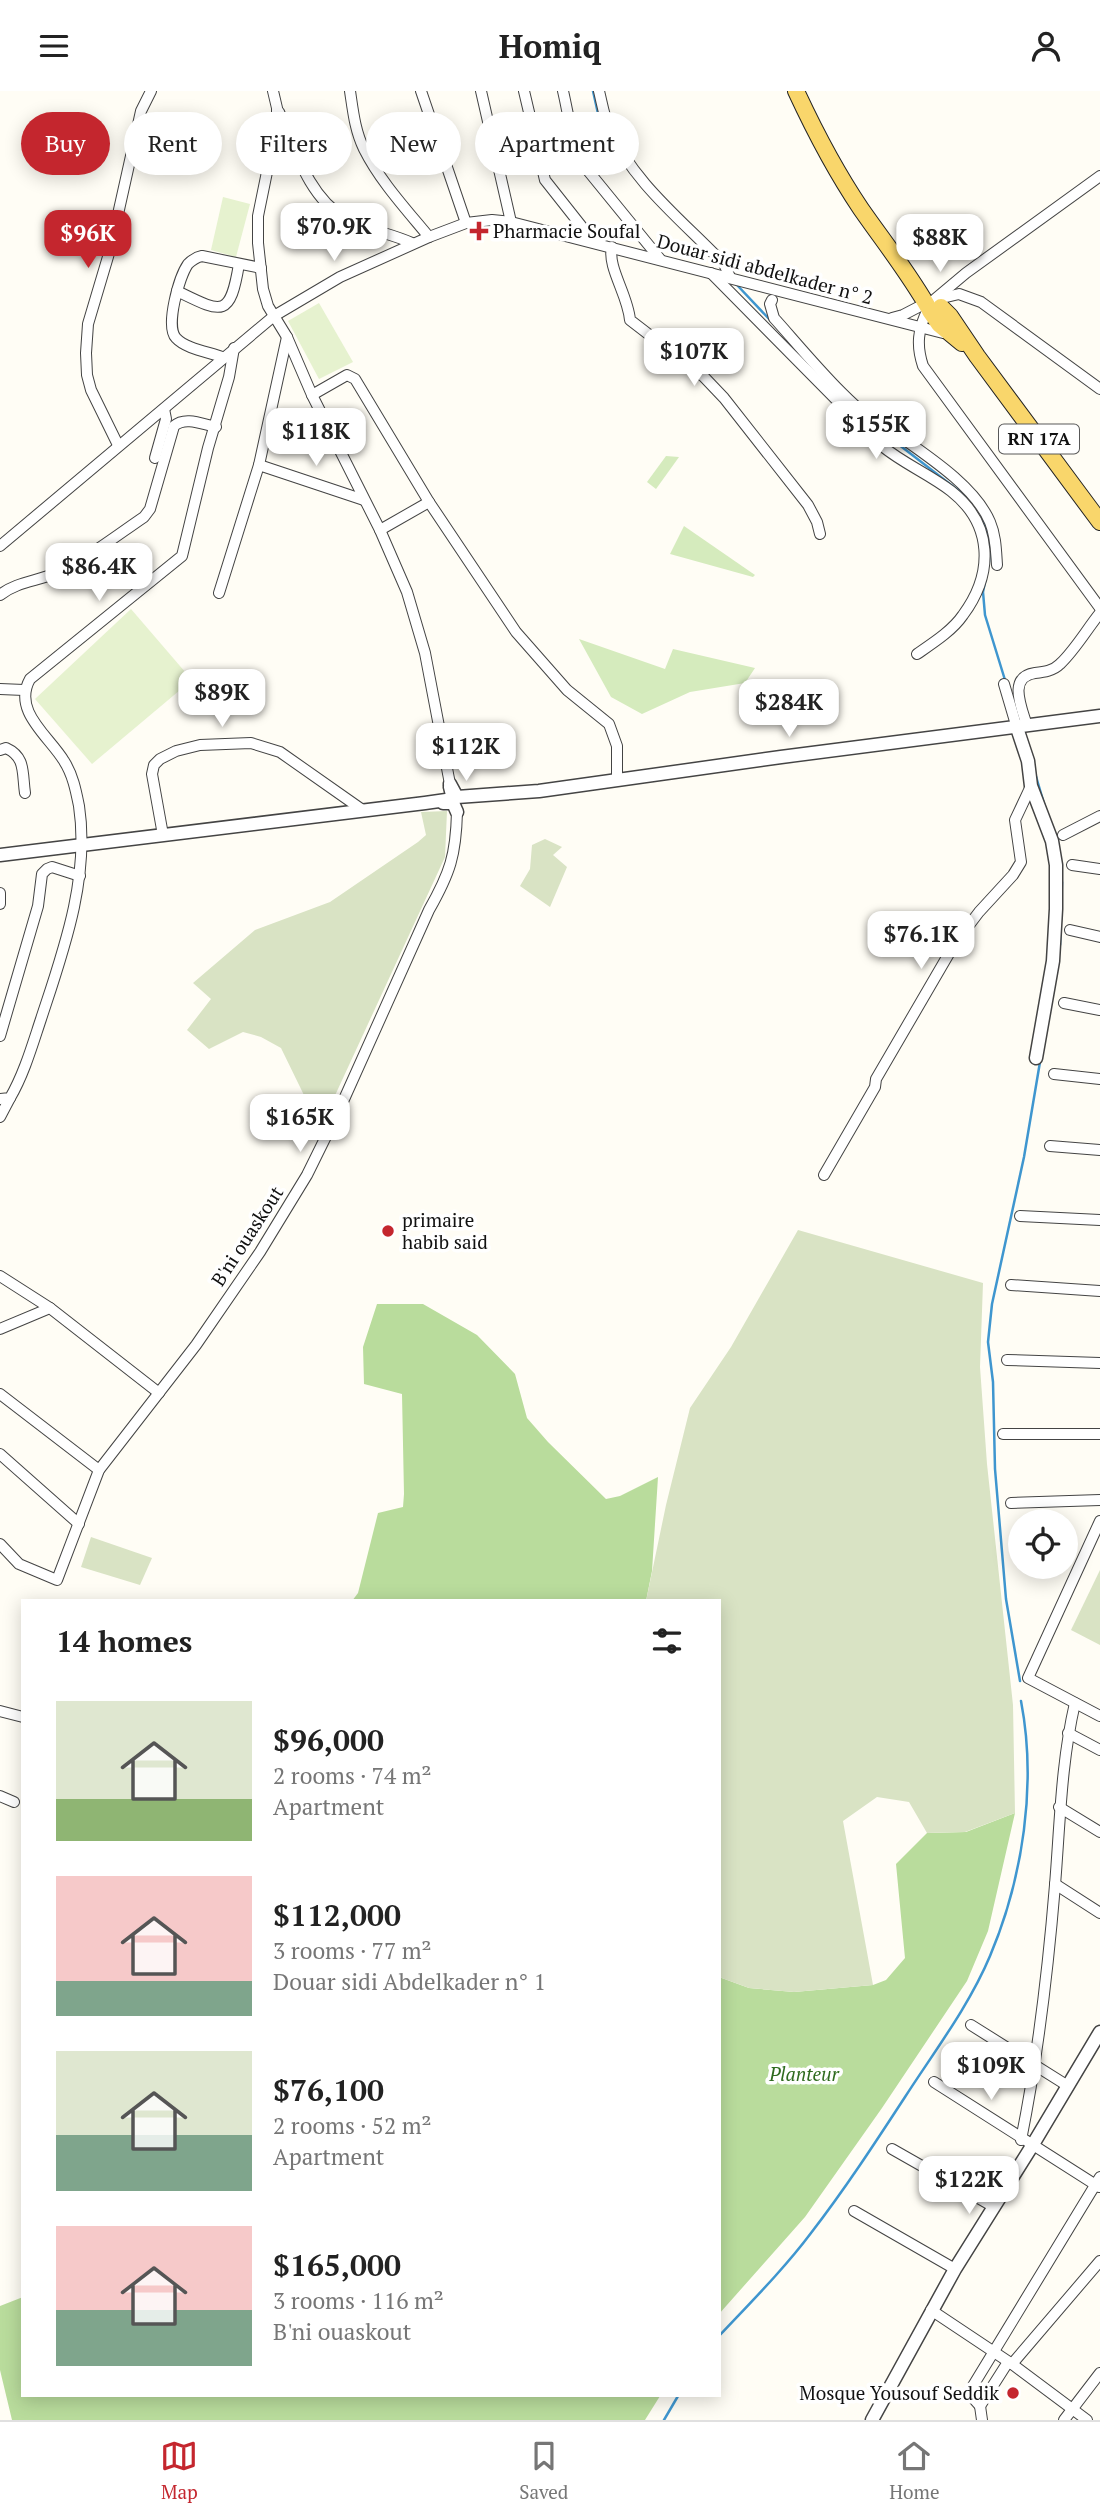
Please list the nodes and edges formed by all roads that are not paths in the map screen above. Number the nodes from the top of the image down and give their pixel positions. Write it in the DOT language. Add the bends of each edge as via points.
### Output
graph roads {
  1 [pos="150,91"];
  2 [pos="273,91"];
  3 [pos="350,91"];
  4 [pos="421,91"];
  5 [pos="481,91"];
  6 [pos="524,91"];
  7 [pos="563,91"];
  8 [pos="599,91"];
  9 [pos="796,91"];
  10 [pos="277,108"];
  11 [pos="1100,176"];
  12 [pos="511,222"];
  13 [pos="466,223"];
  14 [pos="429,237"];
  15 [pos="594,242"];
  16 [pos="412,243"];
  17 [pos="612,247"];
  18 [pos="660,259"];
  19 [pos="239,264"];
  20 [pos="261,268"];
  21 [pos="711,273"];
  22 [pos="966,273"];
  23 [pos="730,277"];
  24 [pos="177,291"];
  25 [pos="967,296"];
  26 [pos="772,300"];
  27 [pos="932,307"];
  28 [pos="274,316"];
  29 [pos="887,319"];
  30 [pos="287,337"];
  31 [pos="234,348"];
  32 [pos="977,356"];
  33 [pos="222,357"];
  34 [pos="1100,389"];
  35 [pos="312,395"];
  36 [pos="164,409"];
  37 [pos="216,427"];
  38 [pos="118,445"];
  39 [pos="155,458"];
  40 [pos="259,465"];
  41 [pos="364,500"];
  42 [pos="429,502"];
  43 [pos="1100,522"];
  44 [pos="380,530"];
  45 [pos="820,534"];
  46 [pos="0,546"];
  47 [pos="997,565"];
  48 [pos="219,593"];
  49 [pos="0,595"];
  50 [pos="1100,610"];
  51 [pos="918,654"];
  52 [pos="1004,684"];
  53 [pos="0,689"];
  54 [pos="24,690"];
  55 [pos="1100,716"];
  56 [pos="1022,727"];
  57 [pos="0,750"];
  58 [pos="617,779"];
  59 [pos="450,784"];
  60 [pos="1031,786"];
  61 [pos="25,793"];
  62 [pos="456,803"];
  63 [pos="364,811"];
  64 [pos="1100,816"];
  65 [pos="163,835"];
  66 [pos="1063,835"];
  67 [pos="81,843"];
  68 [pos="0,855"];
  69 [pos="1072,865"];
  70 [pos="1100,869"];
  71 [pos="80,876"];
  72 [pos="0,893"];
  73 [pos="0,904"];
  74 [pos="1070,930"];
  75 [pos="1100,937"];
  76 [pos="1064,1003"];
  77 [pos="1100,1010"];
  78 [pos="0,1036"];
  79 [pos="1036,1058"];
  80 [pos="1054,1074"];
  81 [pos="1100,1079"];
  82 [pos="5,1099"];
  83 [pos="0,1117"];
  84 [pos="1050,1146"];
  85 [pos="1100,1150"];
  86 [pos="824,1175"];
  87 [pos="1020,1216"];
  88 [pos="1100,1220"];
  89 [pos="0,1276"];
  90 [pos="1011,1285"];
  91 [pos="1100,1291"];
  92 [pos="50,1308"];
  93 [pos="0,1329"];
  94 [pos="1007,1360"];
  95 [pos="1100,1363"];
  96 [pos="159,1393"];
  97 [pos="0,1394"];
  98 [pos="1003,1434"];
  99 [pos="1100,1434"];
  100 [pos="0,1454"];
  101 [pos="99,1471"];
  102 [pos="1100,1500"];
  103 [pos="1011,1503"];
  104 [pos="1100,1521"];
  105 [pos="79,1524"];
  106 [pos="0,1544"];
  107 [pos="1075,1703"];
  108 [pos="0,1711"];
  109 [pos="21,1716"];
  110 [pos="1100,1716"];
  111 [pos="1068,1733"];
  112 [pos="1100,1750"];
  113 [pos="0,1795"];
  114 [pos="14,1802"];
  115 [pos="1059,1807"];
  116 [pos="1100,1832"];
  117 [pos="1055,1884"];
  118 [pos="1100,1913"];
  119 [pos="971,2025"];
  120 [pos="1100,2032"];
  121 [pos="1036,2064"];
  122 [pos="934,2083"];
  123 [pos="1068,2086"];
  124 [pos="1027,2143"];
  125 [pos="892,2150"];
  126 [pos="1099,2183"];
  127 [pos="995,2207"];
  128 [pos="854,2211"];
  129 [pos="1100,2261"];
  130 [pos="955,2269"];
  131 [pos="931,2310"];
  132 [pos="994,2351"];
  133 [pos="1010,2363"];
  134 [pos="1100,2373"];
  135 [pos="980,2406"];
  136 [pos="1073,2407"];
  137 [pos="872,2420"];
  138 [pos="982,2420"];
  139 [pos="1064,2420"];
  140 [pos="1087,2420"];
  1 -- 38 [label="street" via="141,111 88,324 87,375"];
  2 -- 10 [label="street"];
  3 -- 14 [label="street" via="363,148"];
  4 -- 13 [label="street"];
  5 -- 12 [label="street"];
  6 -- 15 [label="street" via="545,180"];
  7 -- 18 [label="street" via="584,167"];
  8 -- 23 [label="street" via="607,125 622,154 639,178 724,264"];
  9 -- 27 [label="main road, RN 17A" via="861,208"];
  10 -- 16 [label="street" via="309,179 327,204 366,228"];
  10 -- 20 [label="street" via="258,216"];
  11 -- 22 [label="street"];
  12 -- 13 [label="street, Douar sidi abdelkader n° 2"];
  12 -- 15 [label="street, Douar sidi abdelkader n° 2"];
  13 -- 14 [label="street, Douar sidi abdelkader n° 2"];
  14 -- 16 [label="street, Douar sidi abdelkader n° 2"];
  15 -- 17 [label="street, Douar sidi abdelkader n° 2"];
  16 -- 28 [label="street, Douar sidi abdelkader n° 2" via="340,277"];
  17 -- 18 [label="street, Douar sidi abdelkader n° 2"];
  17 -- 45 [label="street" via="610,257 630,320 724,398 808,505"];
  18 -- 21 [label="street, Douar sidi abdelkader n° 2"];
  19 -- 20 [label="street"];
  19 -- 24 [label="street" via="196,258"];
  19 -- 24 [label="street" via="235,291 223,307 208,306"];
  20 -- 28 [label="street" via="263,289"];
  21 -- 23 [label="street, Douar sidi abdelkader n° 2"];
  21 -- 51 [label="street" via="882,446 950,490 969,508 982,530 986,555 976,593 962,617"];
  22 -- 25 [label="street"];
  22 -- 27 [label="street"];
  23 -- 29 [label="street, Douar sidi abdelkader n° 2"];
  24 -- 33 [label="street" via="171,329 174,337"];
  25 -- 27 [label="street"];
  25 -- 34 [label="street" via="988,306"];
  26 -- 47 [label="street" via="774,318 845,395 979,501 991,523"];
  27 -- 29 [label="street, Douar sidi abdelkader n° 2"];
  27 -- 29 [label="street, Douar sidi abdelkader n° 2"];
  27 -- 32 [label="main road, RN 17A" via="954,337"];
  27 -- 32 [label="main road, RN 17A" via="950,316"];
  27 -- 50 [label="street" via="918,338 919,356 930,380"];
  28 -- 30 [label="street"];
  28 -- 31 [label="street, Douar sidi abdelkader n° 2"];
  30 -- 35 [label="street"];
  30 -- 40 [label="street"];
  31 -- 33 [label="street, Douar sidi abdelkader n° 2"];
  31 -- 37 [label="street"];
  32 -- 43 [label="main road, RN 17A"];
  33 -- 36 [label="street, Douar sidi abdelkader n° 2"];
  35 -- 41 [label="street"];
  35 -- 42 [label="street" via="352,375"];
  36 -- 38 [label="street, Douar sidi abdelkader n° 2"];
  36 -- 39 [label="street" via="166,419"];
  37 -- 49 [label="street" via="178,422 144,517 75,564"];
  37 -- 54 [label="street" via="182,556 30,679"];
  38 -- 46 [label="street, Douar sidi abdelkader n° 2"];
  40 -- 41 [label="street"];
  40 -- 48 [label="street"];
  41 -- 44 [label="street"];
  42 -- 44 [label="street"];
  42 -- 58 [label="street" via="516,632 567,689 609,724 617,746"];
  44 -- 59 [label="street" via="407,592 425,653"];
  50 -- 56 [label="street" via="1059,665 1026,674 1019,682"];
  52 -- 56 [label="street"];
  53 -- 54 [label="street"];
  54 -- 67 [label="street" via="29,715 65,762 75,784"];
  55 -- 56 [label="street"];
  56 -- 58 [label="street"];
  56 -- 60 [label="street"];
  57 -- 61 [label="street" via="17,753"];
  58 -- 62 [label="street" via="482,795"];
  59 -- 62 [label="street"];
  60 -- 79 [label="street" via="1056,865 1053,961"];
  60 -- 86 [label="street" via="1015,820 1021,862 954,945"];
  62 -- 63 [label="street"];
  62 -- 96 [label="street, B'ni ouaskout" via="453,862 319,1152 260,1252"];
  63 -- 65 [label="street"];
  63 -- 65 [label="street" via="280,752 251,743 200,745 176,751 154,765"];
  64 -- 66 [label="street"];
  65 -- 67 [label="street"];
  67 -- 68 [label="street"];
  67 -- 71 [label="street"];
  69 -- 70 [label="street"];
  71 -- 78 [label="street" via="52,867 42,874 38,906"];
  71 -- 82 [label="street" via="51,990 19,1083"];
  72 -- 73 [label="street"];
  74 -- 75 [label="street"];
  76 -- 77 [label="street"];
  80 -- 81 [label="street"];
  82 -- 83 [label="street"];
  84 -- 85 [label="street"];
  87 -- 88 [label="street"];
  89 -- 92 [label="street"];
  90 -- 91 [label="street"];
  92 -- 93 [label="street"];
  92 -- 96 [label="street"];
  94 -- 95 [label="street"];
  96 -- 101 [label="street, B'ni ouaskout"];
  97 -- 101 [label="street"];
  98 -- 99 [label="street"];
  100 -- 105 [label="street"];
  101 -- 105 [label="street, B'ni ouaskout"];
  102 -- 103 [label="street"];
  104 -- 107 [label="street" via="1028,1678"];
  105 -- 106 [label="street, B'ni ouaskout" via="57,1580 19,1564"];
  107 -- 110 [label="street"];
  107 -- 111 [label="street"];
  108 -- 109 [label="street"];
  111 -- 112 [label="street"];
  111 -- 115 [label="street"];
  113 -- 114 [label="street"];
  115 -- 116 [label="street"];
  115 -- 117 [label="street"];
  117 -- 118 [label="street"];
  117 -- 121 [label="street"];
  119 -- 121 [label="street"];
  120 -- 123 [label="street"];
  121 -- 123 [label="street"];
  121 -- 124 [label="street"];
  122 -- 124 [label="street"];
  123 -- 124 [label="street"];
  124 -- 126 [label="street"];
  124 -- 127 [label="street"];
  125 -- 127 [label="street"];
  126 -- 132 [label="street"];
  127 -- 130 [label="street"];
  128 -- 130 [label="street"];
  129 -- 133 [label="street"];
  130 -- 131 [label="street"];
  131 -- 132 [label="street"];
  131 -- 137 [label="street"];
  132 -- 133 [label="street"];
  132 -- 135 [label="street" via="971,2389"];
  133 -- 135 [label="street"];
  133 -- 136 [label="street"];
  134 -- 136 [label="street"];
  135 -- 138 [label="street"];
  136 -- 139 [label="street"];
  136 -- 140 [label="street"];
}
